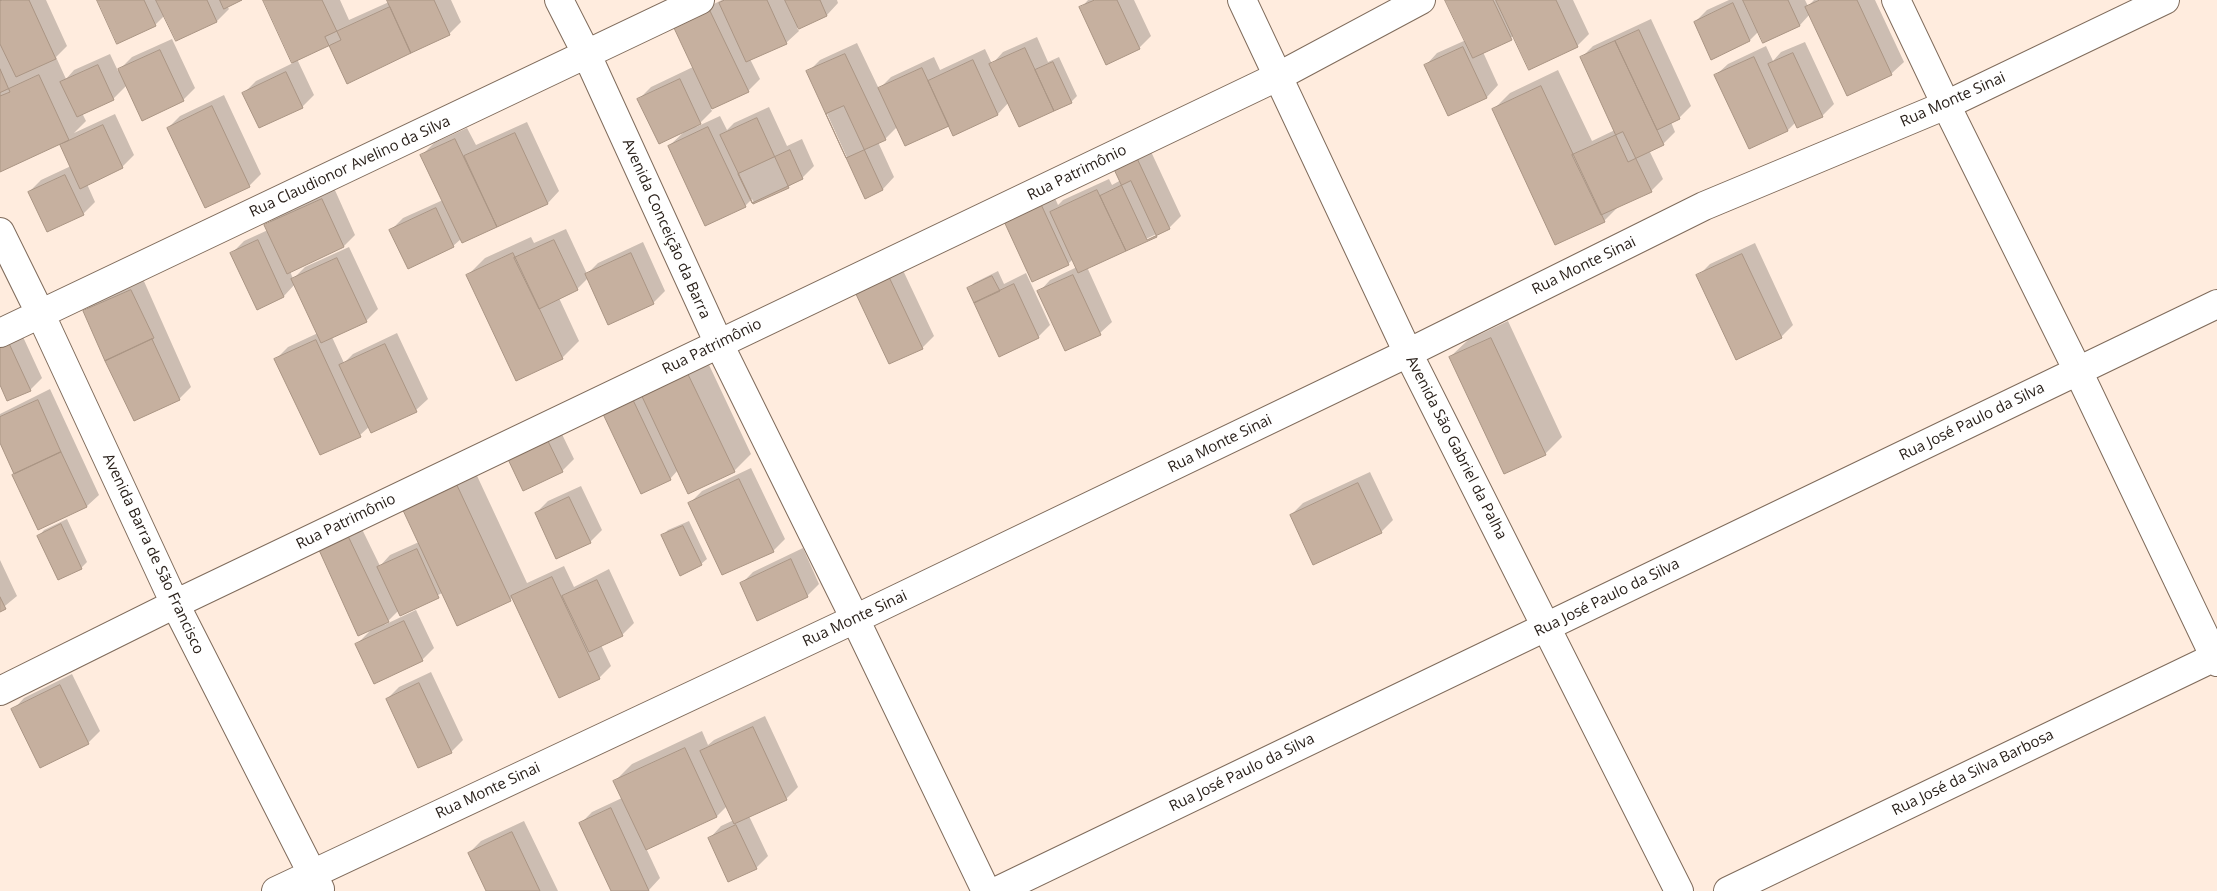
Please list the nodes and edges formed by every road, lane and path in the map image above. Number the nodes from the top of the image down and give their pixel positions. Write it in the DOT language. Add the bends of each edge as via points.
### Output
graph roads {
  1 [pos="559,0"];
  2 [pos="700,0"];
  3 [pos="1242,0"];
  4 [pos="1421,0"];
  5 [pos="1896,0"];
  6 [pos="2165,0"];
  7 [pos="587,55"];
  8 [pos="1279,76"];
  9 [pos="1946,105"];
  10 [pos="0,232"];
  11 [pos="2217,304"];
  12 [pos="40,313"];
  13 [pos="0,333"];
  14 [pos="718,344"];
  15 [pos="1408,353"];
  16 [pos="2078,371"];
  17 [pos="175,604"];
  18 [pos="855,619"];
  19 [pos="1546,627"];
  20 [pos="2216,658"];
  21 [pos="0,690"];
  22 [pos="317,882"];
  23 [pos="276,891"];
  24 [pos="986,891"];
  25 [pos="997,891"];
  26 [pos="1679,891"];
  27 [pos="1728,891"];
  1 -- 7 [label="street, Avenida Conceição da Barra"];
  2 -- 7 [label="street, Rua Claudionor Avelino da Silva"];
  3 -- 8 [label="street, Avenida São Gabriel da Palha"];
  4 -- 8 [label="street, Rua Patrimônio"];
  5 -- 9 [label="street"];
  6 -- 9 [label="street, Rua Monte Sinai"];
  7 -- 12 [label="street, Rua Claudionor Avelino da Silva"];
  7 -- 14 [label="street, Avenida Conceição da Barra"];
  8 -- 14 [label="street, Rua Patrimônio"];
  8 -- 15 [label="street, Avenida São Gabriel da Palha"];
  9 -- 15 [label="street, Rua Monte Sinai" via="1704,206"];
  9 -- 16 [label="street"];
  10 -- 12 [label="street, Avenida Barra de São Francisco"];
  11 -- 16 [label="street, Rua José Paulo da Silva"];
  12 -- 13 [label="street, Rua Claudionor Avelino da Silva"];
  12 -- 17 [label="street, Avenida Barra de São Francisco"];
  14 -- 17 [label="street, Rua Patrimônio"];
  14 -- 18 [label="street, Avenida Conceição da Barra"];
  15 -- 18 [label="street, Rua Monte Sinai"];
  15 -- 19 [label="street, Avenida São Gabriel da Palha"];
  16 -- 19 [label="street, Rua José Paulo da Silva"];
  16 -- 20 [label="street"];
  17 -- 21 [label="street, Rua Patrimônio"];
  17 -- 22 [label="street, Avenida Barra de São Francisco"];
  18 -- 22 [label="street, Rua Monte Sinai"];
  18 -- 24 [label="street, Avenida Conceição da Barra"];
  19 -- 25 [label="street, Rua José Paulo da Silva"];
  19 -- 26 [label="street, Avenida São Gabriel da Palha"];
  20 -- 27 [label="street, Rua José da Silva Barbosa"];
  22 -- 23 [label="street, Rua Monte Sinai"];
}
